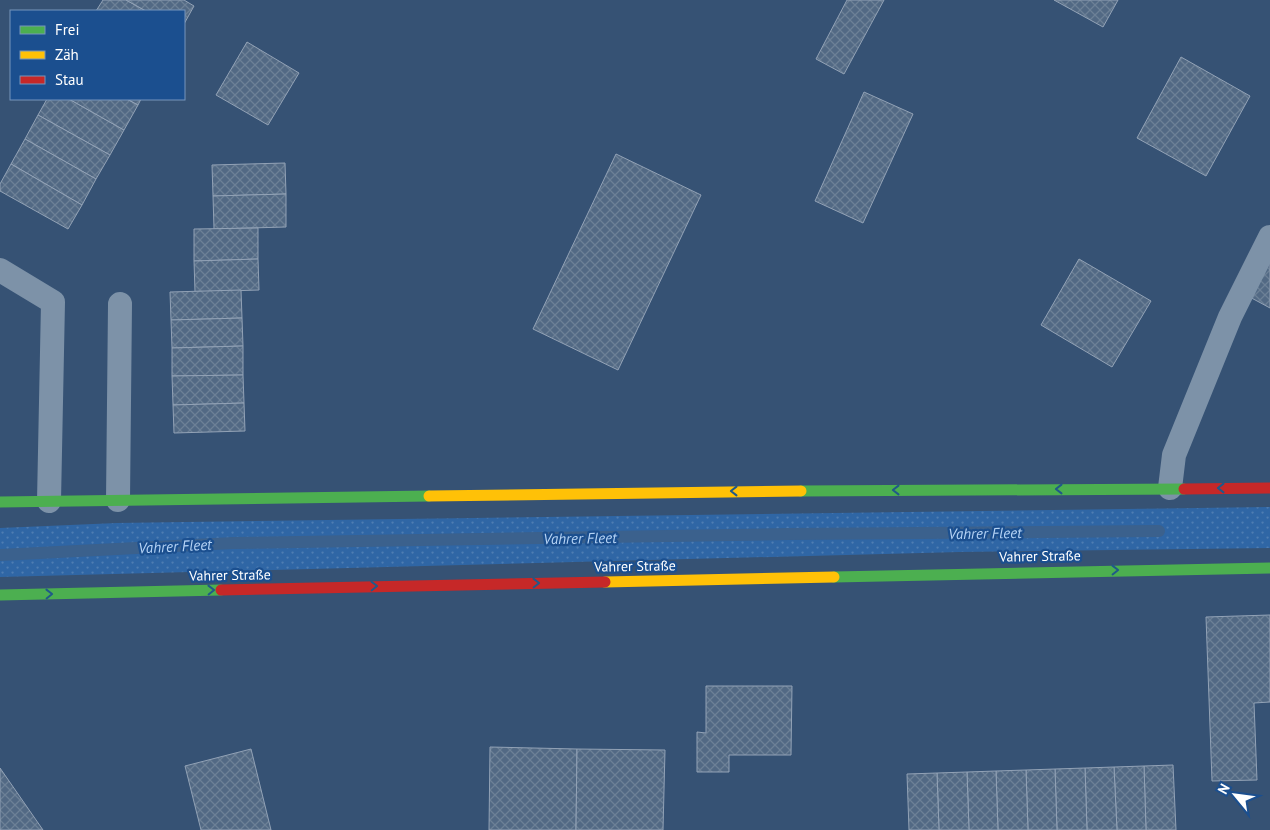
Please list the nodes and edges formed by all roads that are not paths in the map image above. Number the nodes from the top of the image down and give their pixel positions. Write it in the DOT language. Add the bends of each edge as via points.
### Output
graph roads {
  1 [pos="1270,237"];
  2 [pos="0,270"];
  3 [pos="120,304"];
  4 [pos="1170,488"];
  5 [pos="1270,488"];
  6 [pos="3,499"];
  7 [pos="118,500"];
  8 [pos="49,501"];
  9 [pos="1270,568"];
  10 [pos="0,595"];
  1 -- 4 [label="lane" via="1230,317 1174,455"];
  2 -- 8 [label="lane" via="53,302"];
  3 -- 7 [label="lane"];
  5 -- 4 [label="main road, one-way"];
  4 -- 7 [label="main road, one-way"];
  6 -- 8 [label="main road"];
  7 -- 8 [label="main road"];
  10 -- 9 [label="main road, Vahrer Straße, one-way"];
}
